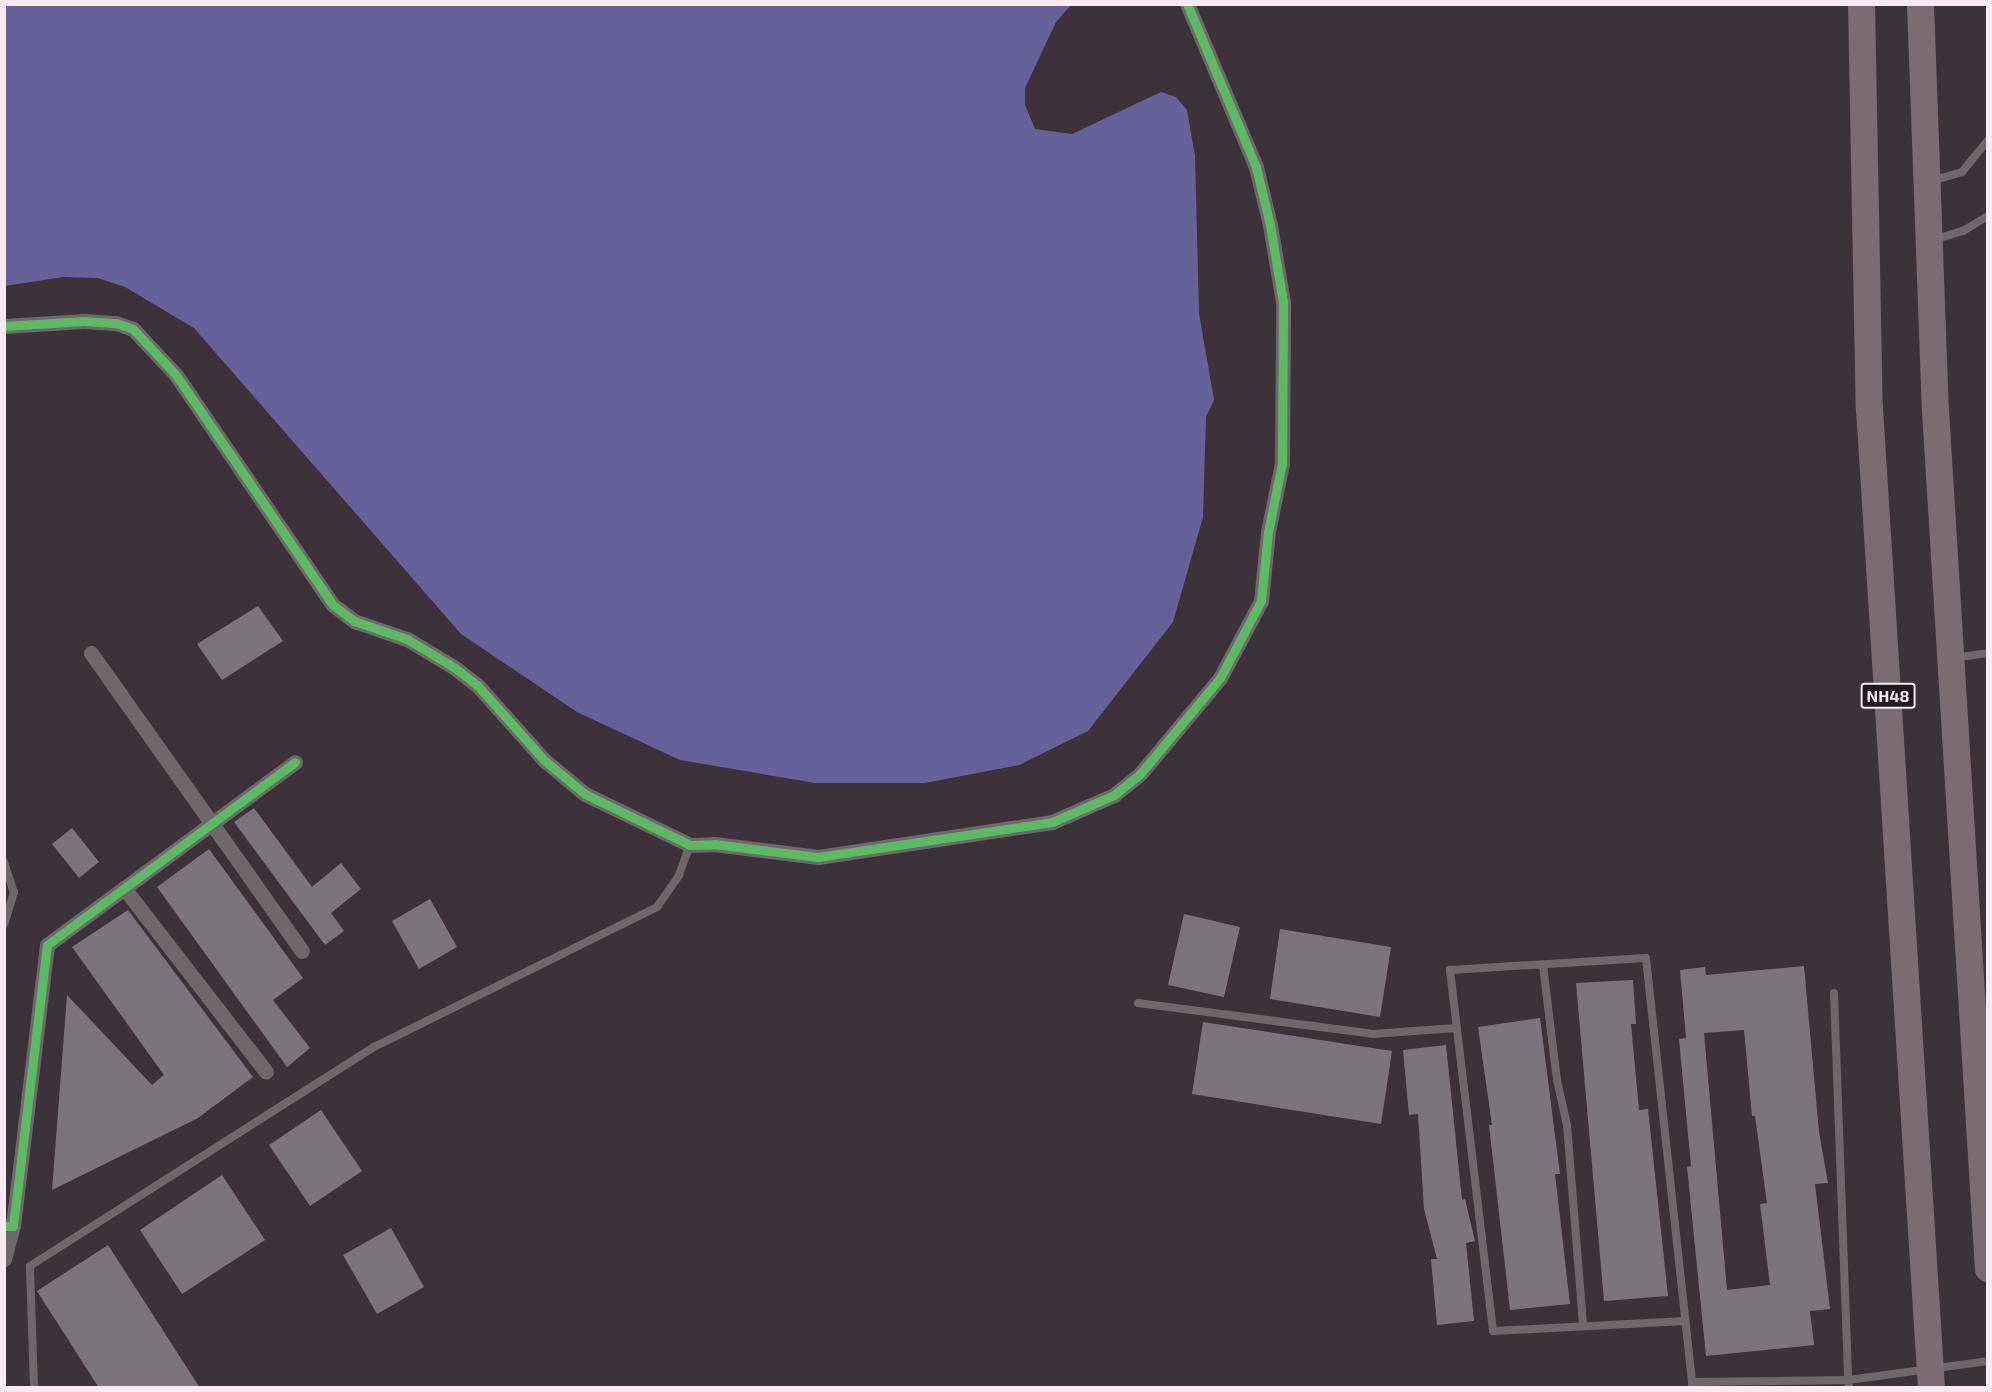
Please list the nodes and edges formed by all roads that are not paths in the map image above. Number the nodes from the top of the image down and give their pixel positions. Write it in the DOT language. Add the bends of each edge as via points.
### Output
graph roads {
  1 [pos="1187,4"];
  2 [pos="1861,4"];
  3 [pos="1920,4"];
  4 [pos="1988,140"];
  5 [pos="1926,181"];
  6 [pos="1988,216"];
  7 [pos="1929,241"];
  8 [pos="4,326"];
  9 [pos="90,653"];
  10 [pos="1988,653"];
  11 [pos="1950,659"];
  12 [pos="295,762"];
  13 [pos="211,824"];
  14 [pos="690,845"];
  15 [pos="4,862"];
  16 [pos="124,888"];
  17 [pos="4,924"];
  18 [pos="302,951"];
  19 [pos="1543,966"];
  20 [pos="1834,993"];
  21 [pos="1138,1003"];
  22 [pos="1457,1028"];
  23 [pos="266,1072"];
  24 [pos="9,1226"];
  25 [pos="4,1259"];
  26 [pos="1988,1268"];
  27 [pos="1685,1321"];
  28 [pos="1583,1326"];
  29 [pos="1988,1361"];
  30 [pos="1931,1378"];
  31 [pos="1692,1384"];
  32 [pos="1849,1384"];
  33 [pos="33,1388"];
  1 -- 14 [label="street" via="1256,167 1282,302 1282,463 1268,532 1261,601 1235,655 1140,774 1114,795 1052,822 818,856 714,844"];
  2 -- 30 [label="highway, NH48" via="1869,408"];
  3 -- 5 [label="highway"];
  4 -- 5 [label="lane" via="1962,172 1947,179"];
  5 -- 7 [label="highway"];
  6 -- 7 [label="lane" via="1963,231"];
  7 -- 11 [label="highway"];
  8 -- 14 [label="street" via="84,321 116,323 133,329 176,375 333,605 354,621 407,639 455,668 477,685 544,760 585,794"];
  9 -- 13 [label="street" via="142,720"];
  10 -- 11 [label="lane"];
  11 -- 26 [label="highway"];
  12 -- 13 [label="street"];
  13 -- 16 [label="street"];
  13 -- 18 [label="street"];
  14 -- 33 [label="lane" via="679,875 657,907 374,1047 30,1266"];
  15 -- 17 [label="lane" via="14,892"];
  16 -- 23 [label="street"];
  16 -- 24 [label="street" via="47,945"];
  19 -- 22 [label="lane" via="1450,970"];
  19 -- 27 [label="lane" via="1646,958"];
  19 -- 28 [label="lane" via="1557,1080 1567,1125"];
  20 -- 32 [label="lane"];
  21 -- 22 [label="lane" via="1372,1034"];
  22 -- 28 [label="lane" via="1493,1331"];
  24 -- 25 [label="street"];
  27 -- 28 [label="lane"];
  27 -- 31 [label="lane"];
  29 -- 30 [label="lane"];
  30 -- 32 [label="lane"];
  31 -- 32 [label="lane"];
}
